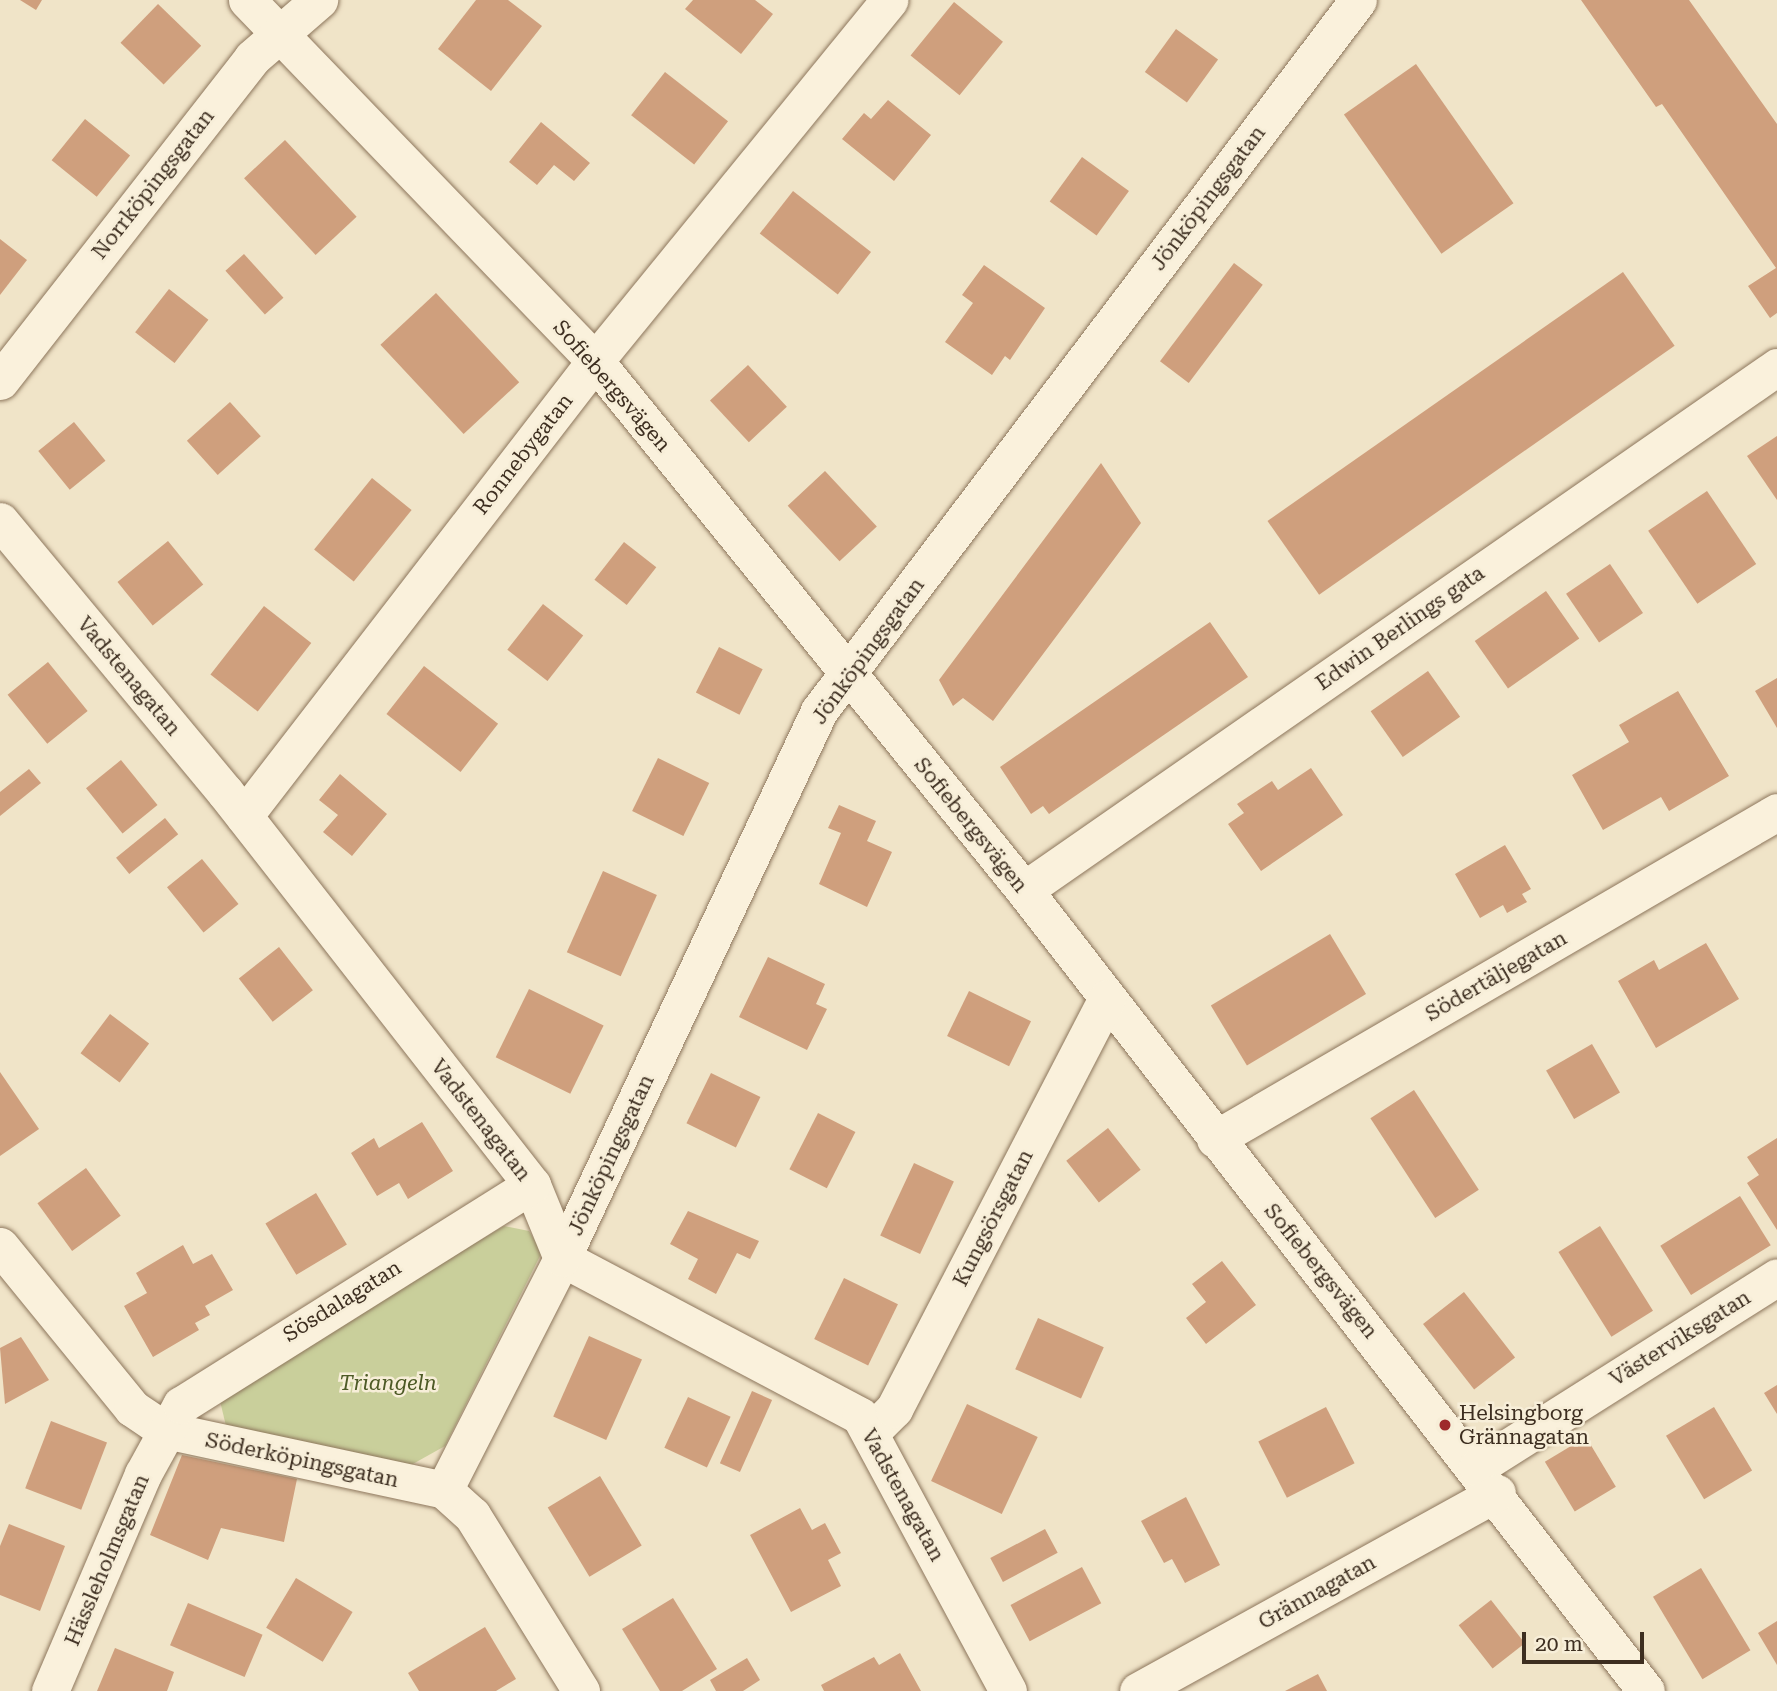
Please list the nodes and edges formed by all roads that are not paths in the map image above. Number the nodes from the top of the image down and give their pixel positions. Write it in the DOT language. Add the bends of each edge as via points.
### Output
graph roads {
  1 [pos="247,0"];
  2 [pos="319,0"];
  3 [pos="890,0"];
  4 [pos="1357,0"];
  5 [pos="282,33"];
  6 [pos="596,361"];
  7 [pos="1777,367"];
  8 [pos="0,381"];
  9 [pos="0,521"];
  10 [pos="849,674"];
  11 [pos="1777,812"];
  12 [pos="244,816"];
  13 [pos="1024,890"];
  14 [pos="1107,998"];
  15 [pos="1215,1139"];
  16 [pos="532,1185"];
  17 [pos="0,1246"];
  18 [pos="562,1258"];
  19 [pos="1777,1277"];
  20 [pos="165,1430"];
  21 [pos="871,1432"];
  22 [pos="1487,1480"];
  23 [pos="444,1490"];
  24 [pos="50,1691"];
  25 [pos="581,1691"];
  26 [pos="1008,1691"];
  27 [pos="1138,1691"];
  28 [pos="1646,1691"];
  1 -- 5 [label="street, Sofiebergsvägen"];
  2 -- 5 [label="street, Norrköpingsgatan"];
  3 -- 6 [label="street, Ronnebygatan"];
  4 -- 10 [label="street, Jönköpingsgatan"];
  5 -- 6 [label="street, Sofiebergsvägen"];
  5 -- 8 [label="street, Norrköpingsgatan" via="252,58"];
  6 -- 10 [label="street, Sofiebergsvägen"];
  6 -- 12 [label="street, Ronnebygatan"];
  7 -- 13 [label="street, Edwin Berlings gata"];
  9 -- 12 [label="street, Vadstenagatan"];
  10 -- 13 [label="street, Sofiebergsvägen"];
  10 -- 18 [label="street, Jönköpingsgatan" via="819,711"];
  11 -- 15 [label="street, Södertäljegatan"];
  12 -- 16 [label="street, Vadstenagatan"];
  13 -- 14 [label="street, Sofiebergsvägen"];
  14 -- 15 [label="street, Sofiebergsvägen"];
  14 -- 21 [label="street, Kungsörsgatan" via="894,1409"];
  15 -- 22 [label="street, Sofiebergsvägen"];
  16 -- 18 [label="street, Vadstenagatan"];
  16 -- 20 [label="street, Sösdalagatan" via="194,1393"];
  17 -- 20 [label="street, Söderköpingsgatan" via="132,1408"];
  18 -- 21 [label="street, Vadstenagatan" via="845,1404"];
  18 -- 23 [label="street, Jönköpingsgatan"];
  19 -- 22 [label="street, Västerviksgatan"];
  20 -- 23 [label="street, Söderköpingsgatan"];
  20 -- 24 [label="street, Hässleholmsgatan"];
  21 -- 26 [label="street, Vadstenagatan"];
  22 -- 27 [label="street, Grännagatan"];
  22 -- 28 [label="street, Sofiebergsvägen"];
  23 -- 25 [label="street, Söderköpingsgatan" via="472,1515"];
}
